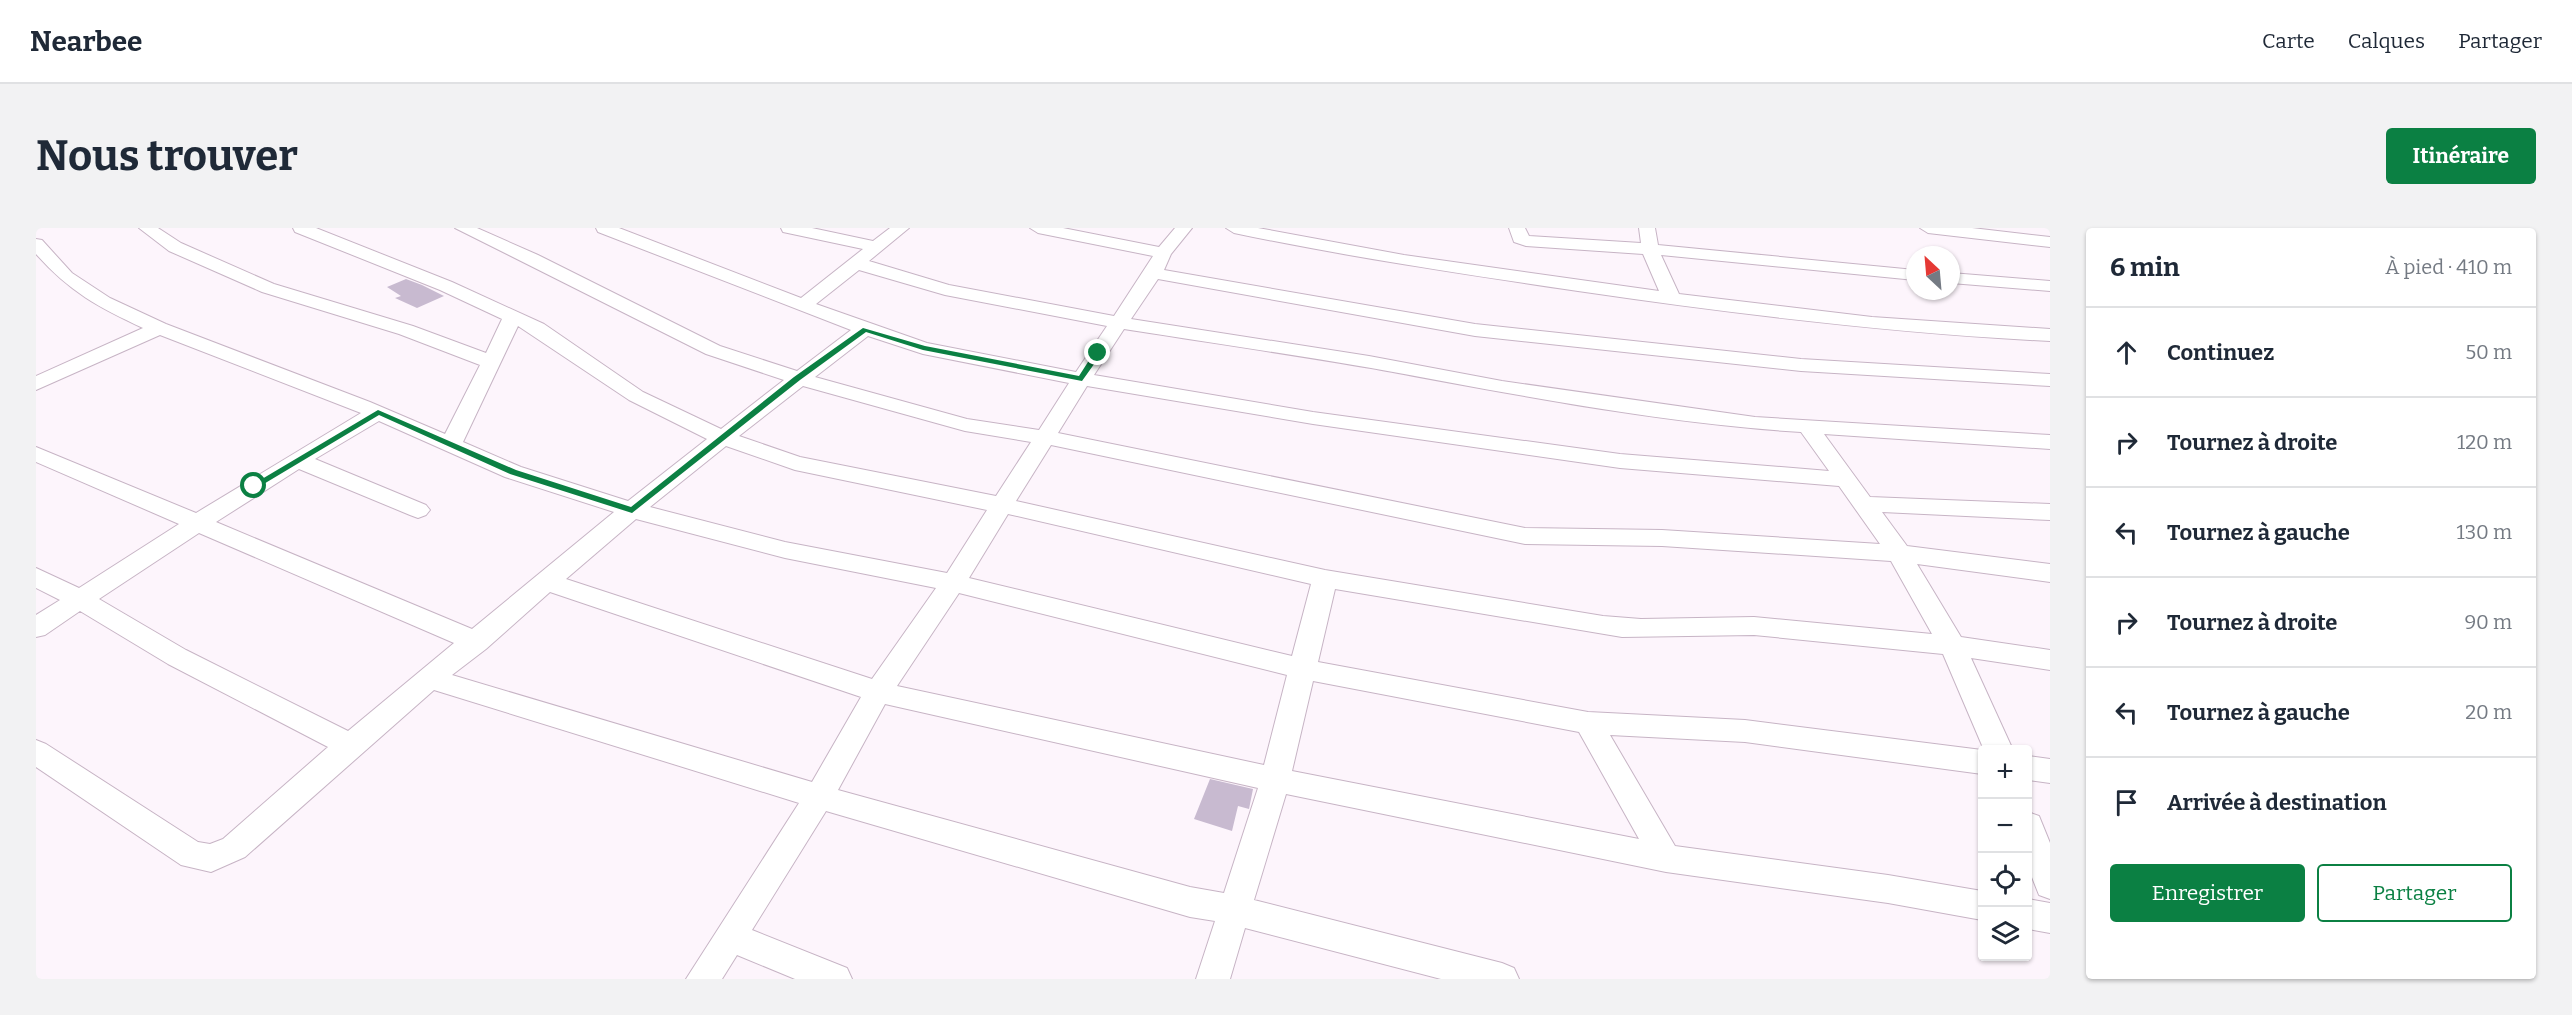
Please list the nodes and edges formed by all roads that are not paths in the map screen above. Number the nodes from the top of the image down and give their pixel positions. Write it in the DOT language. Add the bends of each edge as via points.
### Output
graph roads {
  1 [pos="147,228"];
  2 [pos="301,228"];
  3 [pos="463,228"];
  4 [pos="604,228"];
  5 [pos="789,228"];
  6 [pos="901,228"];
  7 [pos="1038,228"];
  8 [pos="1184,228"];
  9 [pos="1234,228"];
  10 [pos="1517,228"];
  11 [pos="1647,228"];
  12 [pos="1928,228"];
  13 [pos="1094,233"];
  14 [pos="2050,242"];
  15 [pos="36,243"];
  16 [pos="876,247"];
  17 [pos="1650,249"];
  18 [pos="856,263"];
  19 [pos="1158,263"];
  20 [pos="1906,274"];
  21 [pos="1960,279"];
  22 [pos="2050,286"];
  23 [pos="1671,298"];
  24 [pos="803,305"];
  25 [pos="513,317"];
  26 [pos="1119,323"];
  27 [pos="159,328"];
  28 [pos="865,329"];
  29 [pos="2050,334"];
  30 [pos="491,362"];
  31 [pos="36,364"];
  32 [pos="61,372"];
  33 [pos="797,378"];
  34 [pos="1082,379"];
  35 [pos="2050,380"];
  36 [pos="36,384"];
  37 [pos="378,412"];
  38 [pos="1808,427"];
  39 [pos="721,437"];
  40 [pos="1044,437"];
  41 [pos="2050,442"];
  42 [pos="451,445"];
  43 [pos="36,454"];
  44 [pos="298,460"];
  45 [pos="1848,480"];
  46 [pos="1865,504"];
  47 [pos="1001,505"];
  48 [pos="418,510"];
  49 [pos="632,510"];
  50 [pos="2050,513"];
  51 [pos="198,525"];
  52 [pos="1899,553"];
  53 [pos="2050,573"];
  54 [pos="36,577"];
  55 [pos="1325,579"];
  56 [pos="548,582"];
  57 [pos="953,583"];
  58 [pos="81,600"];
  59 [pos="36,628"];
  60 [pos="477,642"];
  61 [pos="1952,645"];
  62 [pos="2050,660"];
  63 [pos="1303,669"];
  64 [pos="431,679"];
  65 [pos="879,692"];
  66 [pos="1588,723"];
  67 [pos="1997,745"];
  68 [pos="350,746"];
  69 [pos="36,752"];
  70 [pos="1978,761"];
  71 [pos="2032,769"];
  72 [pos="2050,771"];
  73 [pos="1275,780"];
  74 [pos="819,797"];
  75 [pos="2032,836"];
  76 [pos="1666,858"];
  77 [pos="2050,885"];
  78 [pos="1978,905"];
  79 [pos="1234,910"];
  80 [pos="2032,915"];
  81 [pos="2050,918"];
  82 [pos="730,938"];
  83 [pos="703,979"];
  84 [pos="835,979"];
  85 [pos="1212,979"];
  86 [pos="1502,979"];
  1 -- 30 [label="street" via="175,247 268,288 406,330"];
  2 -- 25 [label="street"];
  3 -- 33 [label="street" via="713,350"];
  4 -- 24 [label="street"];
  5 -- 16 [label="street"];
  6 -- 16 [label="street"];
  7 -- 13 [label="street"];
  8 -- 19 [label="street"];
  9 -- 23 [label="street" via="1468,270"];
  10 -- 17 [label="street" via="1520,238 1526,241"];
  11 -- 17 [label="street"];
  12 -- 14 [label="street"];
  13 -- 19 [label="street"];
  15 -- 27 [label="street" via="66,277 103,302"];
  16 -- 18 [label="street"];
  17 -- 20 [label="street"];
  17 -- 23 [label="street"];
  18 -- 24 [label="street"];
  18 -- 26 [label="street" via="945,290"];
  19 -- 26 [label="street"];
  19 -- 35 [label="street" via="1475,330 1801,365"];
  21 -- 22 [label="street"];
  23 -- 29 [label="street" via="1820,316"];
  24 -- 28 [label="street"];
  25 -- 30 [label="street"];
  25 -- 39 [label="street" via="537,328 636,396"];
  26 -- 34 [label="street"];
  26 -- 38 [label="street" via="1525,390"];
  27 -- 32 [label="street"];
  27 -- 37 [label="street"];
  28 -- 33 [label="street"];
  28 -- 34 [label="street" via="923,348"];
  30 -- 42 [label="street"];
  31 -- 32 [label="street"];
  32 -- 36 [label="street"];
  33 -- 39 [label="street"];
  33 -- 40 [label="street" via="965,425"];
  34 -- 40 [label="street"];
  34 -- 45 [label="street" via="1313,418 1620,461"];
  37 -- 42 [label="street"];
  37 -- 44 [label="street"];
  38 -- 41 [label="street"];
  38 -- 45 [label="street"];
  39 -- 47 [label="street" via="795,463"];
  39 -- 49 [label="street"];
  40 -- 47 [label="street"];
  40 -- 52 [label="street" via="1525,536 1662,538"];
  42 -- 49 [label="street" via="513,472"];
  43 -- 51 [label="street"];
  44 -- 48 [label="street"];
  44 -- 51 [label="street"];
  45 -- 46 [label="street"];
  46 -- 50 [label="street"];
  46 -- 52 [label="street"];
  47 -- 55 [label="street"];
  47 -- 57 [label="street"];
  49 -- 56 [label="street"];
  49 -- 57 [label="street" via="785,550"];
  51 -- 58 [label="street"];
  51 -- 60 [label="street"];
  52 -- 53 [label="street"];
  52 -- 61 [label="street"];
  54 -- 58 [label="street"];
  55 -- 61 [label="street" via="1621,628 1747,626"];
  55 -- 63 [label="street"];
  56 -- 60 [label="street"];
  56 -- 65 [label="street"];
  57 -- 63 [label="street"];
  57 -- 65 [label="street"];
  58 -- 59 [label="street"];
  58 -- 68 [label="street" via="177,657"];
  60 -- 64 [label="street"];
  61 -- 62 [label="street"];
  61 -- 67 [label="street"];
  63 -- 66 [label="street"];
  63 -- 73 [label="street"];
  64 -- 68 [label="street"];
  64 -- 74 [label="street"];
  65 -- 73 [label="street"];
  65 -- 74 [label="street"];
  66 -- 70 [label="street" via="1745,731"];
  66 -- 76 [label="street"];
  68 -- 69 [label="street" via="234,848 211,858 192,855"];
  71 -- 72 [label="street"];
  73 -- 76 [label="street"];
  73 -- 79 [label="street"];
  74 -- 79 [label="street" via="1190,902"];
  74 -- 82 [label="street"];
  75 -- 77 [label="street"];
  76 -- 78 [label="street"];
  79 -- 85 [label="street"];
  79 -- 86 [label="street"];
  80 -- 81 [label="street"];
  82 -- 83 [label="street"];
  82 -- 84 [label="street"];
}
